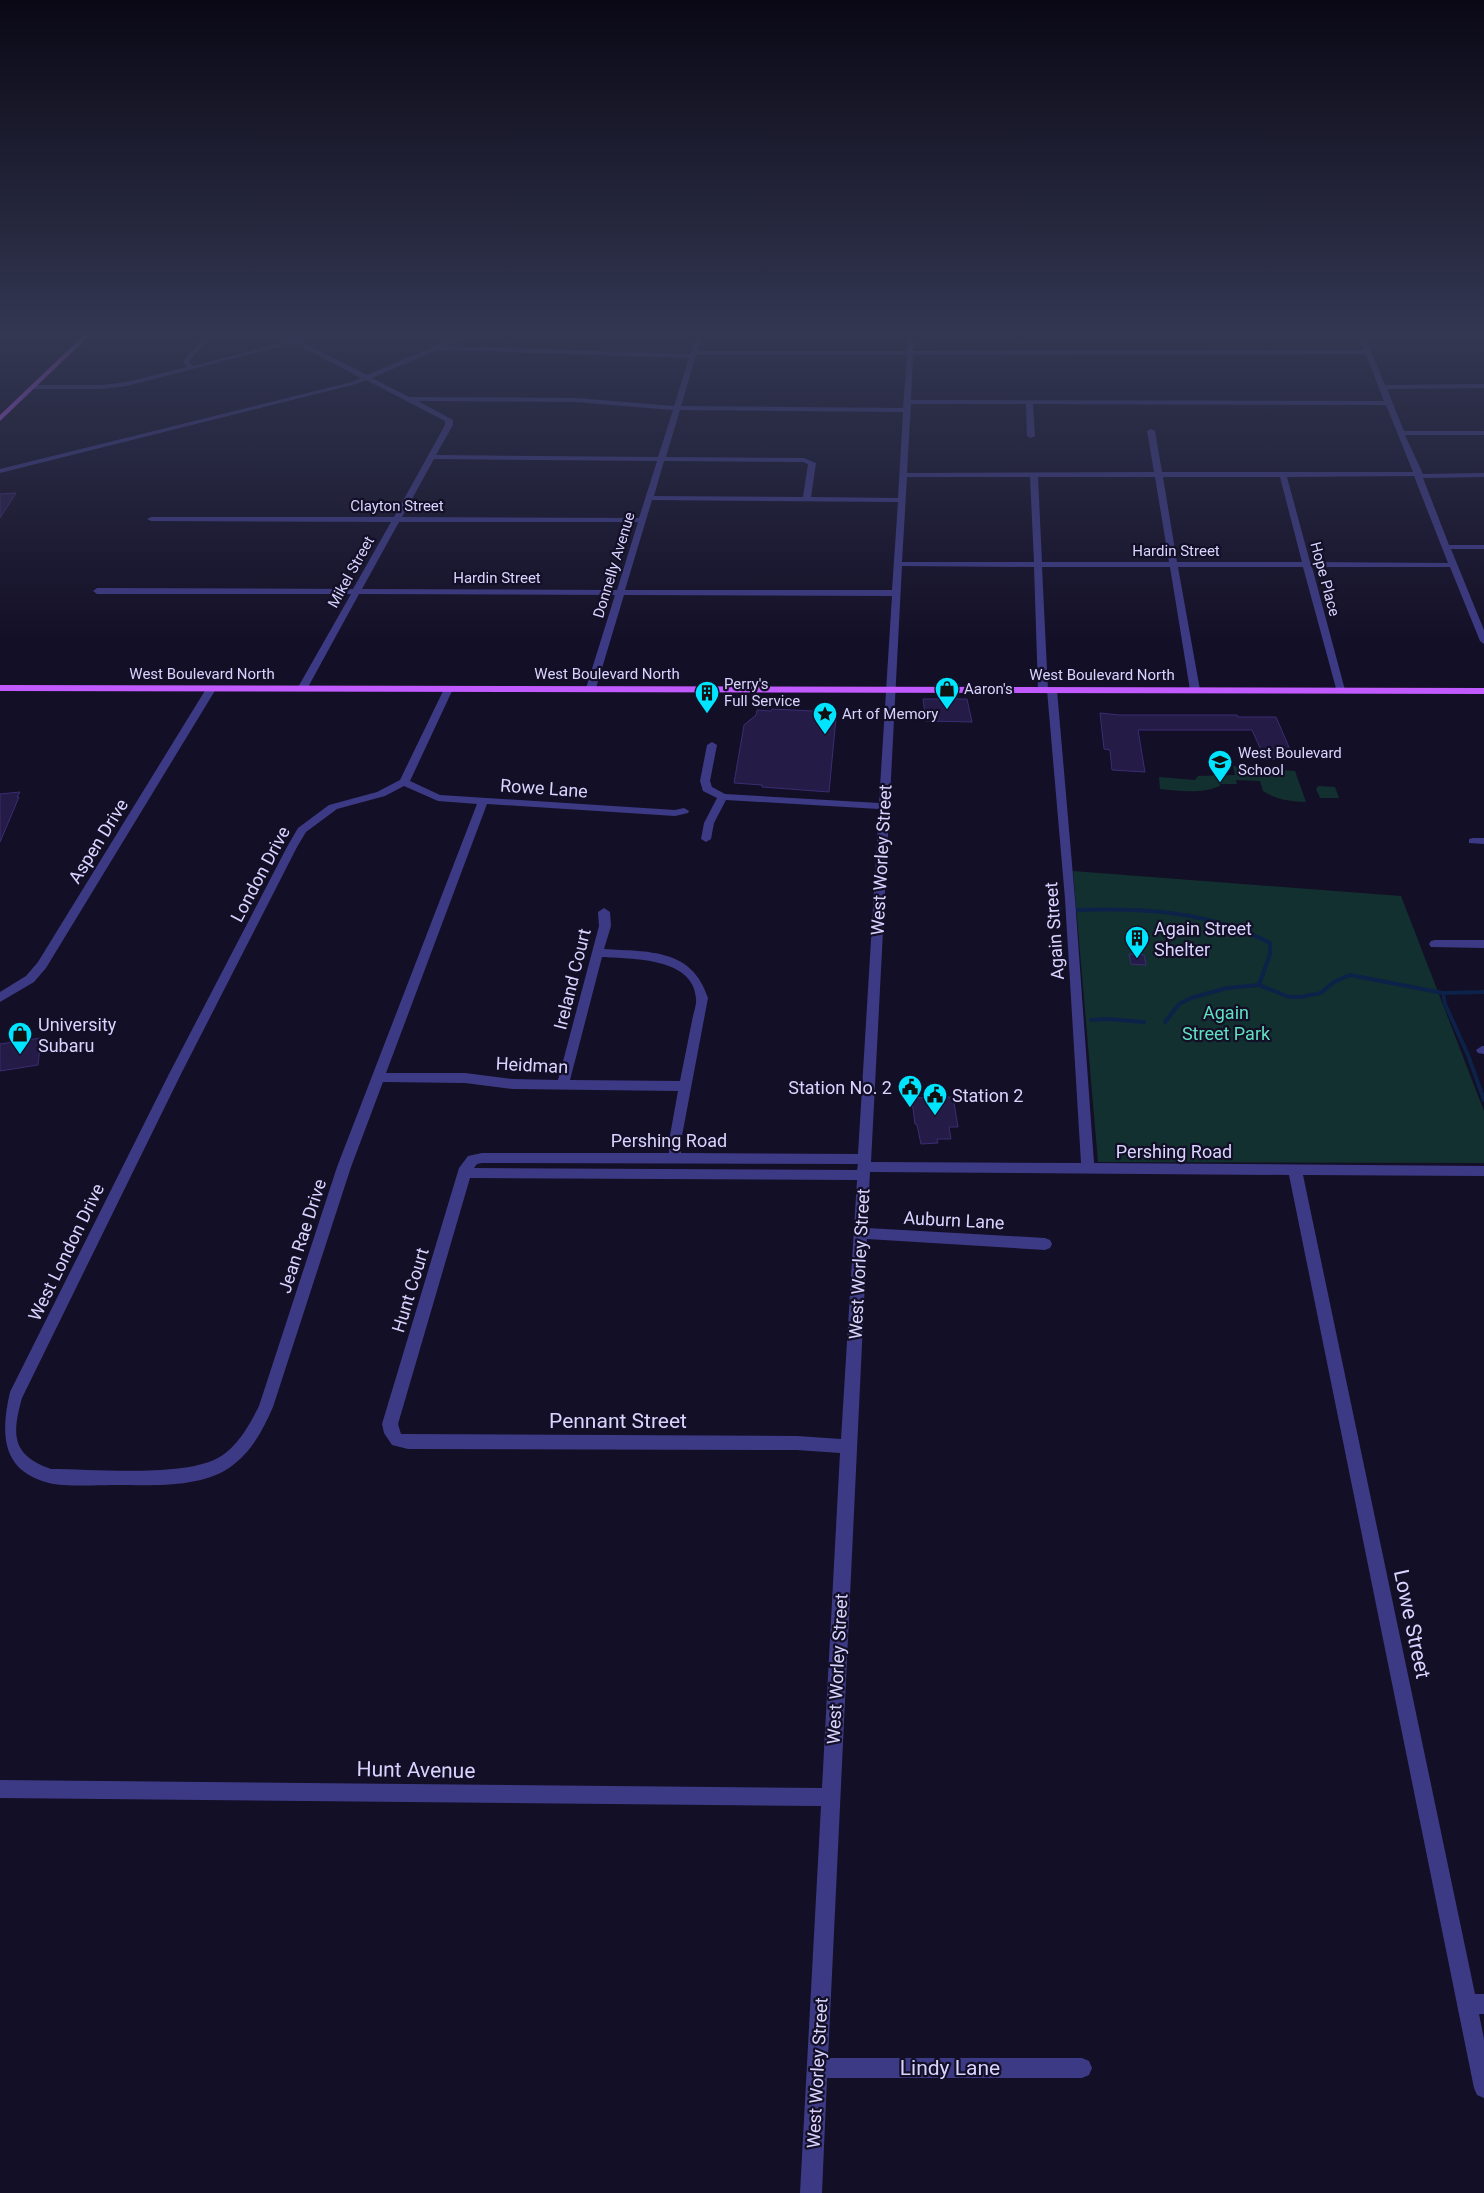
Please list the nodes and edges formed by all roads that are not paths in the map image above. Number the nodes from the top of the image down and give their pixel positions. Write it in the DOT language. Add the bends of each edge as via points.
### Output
graph roads {
  1 [pos="134,438"];
  2 [pos="441,438"];
  3 [pos="668,438"];
  4 [pos="905,438"];
  5 [pos="1152,438"];
  6 [pos="1404,438"];
  7 [pos="430,457"];
  8 [pos="662,458"];
  9 [pos="0,472"];
  10 [pos="1157,474"];
  11 [pos="1283,474"];
  12 [pos="902,475"];
  13 [pos="1034,475"];
  14 [pos="1419,475"];
  15 [pos="1484,475"];
  16 [pos="650,498"];
  17 [pos="807,499"];
  18 [pos="901,500"];
  19 [pos="151,519"];
  20 [pos="396,520"];
  21 [pos="643,520"];
  22 [pos="1484,546"];
  23 [pos="1447,547"];
  24 [pos="898,564"];
  25 [pos="1038,564"];
  26 [pos="1173,565"];
  27 [pos="1308,565"];
  28 [pos="1454,565"];
  29 [pos="97,591"];
  30 [pos="356,592"];
  31 [pos="620,592"];
  32 [pos="896,593"];
  33 [pos="1472,612"];
  34 [pos="1484,612"];
  35 [pos="1484,641"];
  36 [pos="0,688"];
  37 [pos="591,688"];
  38 [pos="211,689"];
  39 [pos="302,689"];
  40 [pos="448,689"];
  41 [pos="891,690"];
  42 [pos="1048,690"];
  43 [pos="1195,690"];
  44 [pos="1340,690"];
  45 [pos="1484,691"];
  46 [pos="712,745"];
  47 [pos="404,782"];
  48 [pos="723,797"];
  49 [pos="483,801"];
  50 [pos="883,806"];
  51 [pos="684,811"];
  52 [pos="706,839"];
  53 [pos="604,912"];
  54 [pos="1435,944"];
  55 [pos="1484,944"];
  56 [pos="598,953"];
  57 [pos="0,998"];
  58 [pos="175,1074"];
  59 [pos="377,1077"];
  60 [pos="563,1084"];
  61 [pos="685,1086"];
  62 [pos="675,1158"];
  63 [pos="473,1160"];
  64 [pos="865,1167"];
  65 [pos="1088,1170"];
  66 [pos="1295,1170"];
  67 [pos="1484,1171"];
  68 [pos="464,1173"];
  69 [pos="860,1233"];
  70 [pos="1045,1244"];
  71 [pos="392,1433"];
  72 [pos="848,1447"];
  73 [pos="11,1451"];
  74 [pos="0,1789"];
  75 [pos="831,1797"];
  76 [pos="1475,2004"];
  77 [pos="817,2068"];
  78 [pos="1082,2068"];
  79 [pos="1484,2088"];
  80 [pos="811,2193"];
  1 -- 9 [label="street"];
  2 -- 7 [label="street, Mikel Street"];
  3 -- 8 [label="street, Donnelly Avenue"];
  4 -- 12 [label="street, West Worley Street"];
  5 -- 10 [label="street"];
  6 -- 14 [label="street"];
  7 -- 8 [label="street"];
  7 -- 20 [label="street, Mikel Street"];
  8 -- 16 [label="street, Donnelly Avenue"];
  8 -- 17 [label="street" via="804,460 812,463"];
  10 -- 11 [label="street"];
  10 -- 13 [label="street"];
  10 -- 26 [label="street"];
  11 -- 14 [label="street"];
  11 -- 27 [label="street, Hope Place"];
  12 -- 13 [label="street"];
  12 -- 18 [label="street, West Worley Street"];
  13 -- 25 [label="street, Again Street"];
  14 -- 15 [label="street"];
  14 -- 23 [label="street"];
  16 -- 17 [label="street"];
  16 -- 21 [label="street, Donnelly Avenue"];
  17 -- 18 [label="street"];
  18 -- 24 [label="street, West Worley Street"];
  19 -- 20 [label="street, Clayton Street"];
  20 -- 21 [label="street, Clayton Street"];
  20 -- 30 [label="street, Mikel Street"];
  21 -- 31 [label="street, Donnelly Avenue"];
  22 -- 23 [label="street"];
  23 -- 28 [label="street"];
  24 -- 25 [label="street, Hardin Street"];
  24 -- 32 [label="street, West Worley Street"];
  25 -- 26 [label="street, Hardin Street"];
  25 -- 42 [label="street, Again Street"];
  26 -- 27 [label="street, Hardin Street"];
  26 -- 43 [label="street"];
  27 -- 28 [label="street, Hardin Street"];
  27 -- 44 [label="street, Hope Place"];
  28 -- 33 [label="street"];
  29 -- 30 [label="street, Hardin Street"];
  30 -- 31 [label="street, Hardin Street"];
  30 -- 39 [label="street, Mikel Street"];
  31 -- 32 [label="street, Hardin Street"];
  31 -- 37 [label="street, Donnelly Avenue"];
  32 -- 41 [label="street, West Worley Street"];
  33 -- 34 [label="street"];
  33 -- 35 [label="street"];
  36 -- 38 [label="main road, West Boulevard North"];
  37 -- 40 [label="main road, West Boulevard North"];
  37 -- 41 [label="main road, West Boulevard North"];
  38 -- 39 [label="main road, West Boulevard North"];
  38 -- 57 [label="street, Aspen Drive" via="42,965 30,979"];
  39 -- 40 [label="main road, West Boulevard North"];
  40 -- 47 [label="street"];
  41 -- 42 [label="main road, West Boulevard North"];
  41 -- 50 [label="street, West Worley Street"];
  42 -- 43 [label="main road, West Boulevard North"];
  42 -- 65 [label="street, Again Street" via="1070,899"];
  43 -- 44 [label="main road, West Boulevard North"];
  44 -- 45 [label="main road, West Boulevard North"];
  46 -- 48 [label="street" via="705,781 707,789"];
  47 -- 49 [label="street, Rowe Lane" via="438,798"];
  47 -- 58 [label="street, London Drive" via="381,794 333,807 302,830"];
  48 -- 50 [label="street"];
  48 -- 52 [label="street"];
  49 -- 51 [label="street, Rowe Lane"];
  49 -- 59 [label="street, Jean Rae Drive"];
  50 -- 64 [label="street, West Worley Street"];
  53 -- 56 [label="street, Ireland Court"];
  54 -- 55 [label="street"];
  56 -- 60 [label="street, Ireland Court"];
  56 -- 61 [label="street" via="667,959 688,970 694,978 702,998"];
  58 -- 73 [label="street, West London Drive" via="15,1397 7,1429"];
  59 -- 60 [label="street, Heidman"];
  59 -- 73 [label="street, Jean Rae Drive" via="344,1167 266,1407 255,1431 240,1449 222,1464 200,1474 163,1476 51,1476 35,1472"];
  60 -- 61 [label="street, Heidman"];
  61 -- 62 [label="street"];
  62 -- 63 [label="street, Pershing Road"];
  62 -- 64 [label="street, Pershing Road"];
  63 -- 68 [label="street, Hunt Court"];
  64 -- 65 [label="street, Pershing Road"];
  64 -- 68 [label="street"];
  64 -- 69 [label="street, West Worley Street"];
  65 -- 66 [label="street, Pershing Road"];
  66 -- 67 [label="street, Pershing Road"];
  66 -- 76 [label="street, Lowe Street"];
  68 -- 71 [label="street, Hunt Court" via="390,1424"];
  69 -- 70 [label="street, Auburn Lane"];
  69 -- 72 [label="street, West Worley Street"];
  71 -- 72 [label="street, Pennant Street" via="397,1440 408,1442 797,1443"];
  72 -- 75 [label="street, West Worley Street"];
  74 -- 75 [label="street, Hunt Avenue"];
  75 -- 77 [label="street, West Worley Street"];
  76 -- 79 [label="street, Lowe Street"];
  77 -- 78 [label="street, Lindy Lane"];
  77 -- 80 [label="street, West Worley Street"];
}
